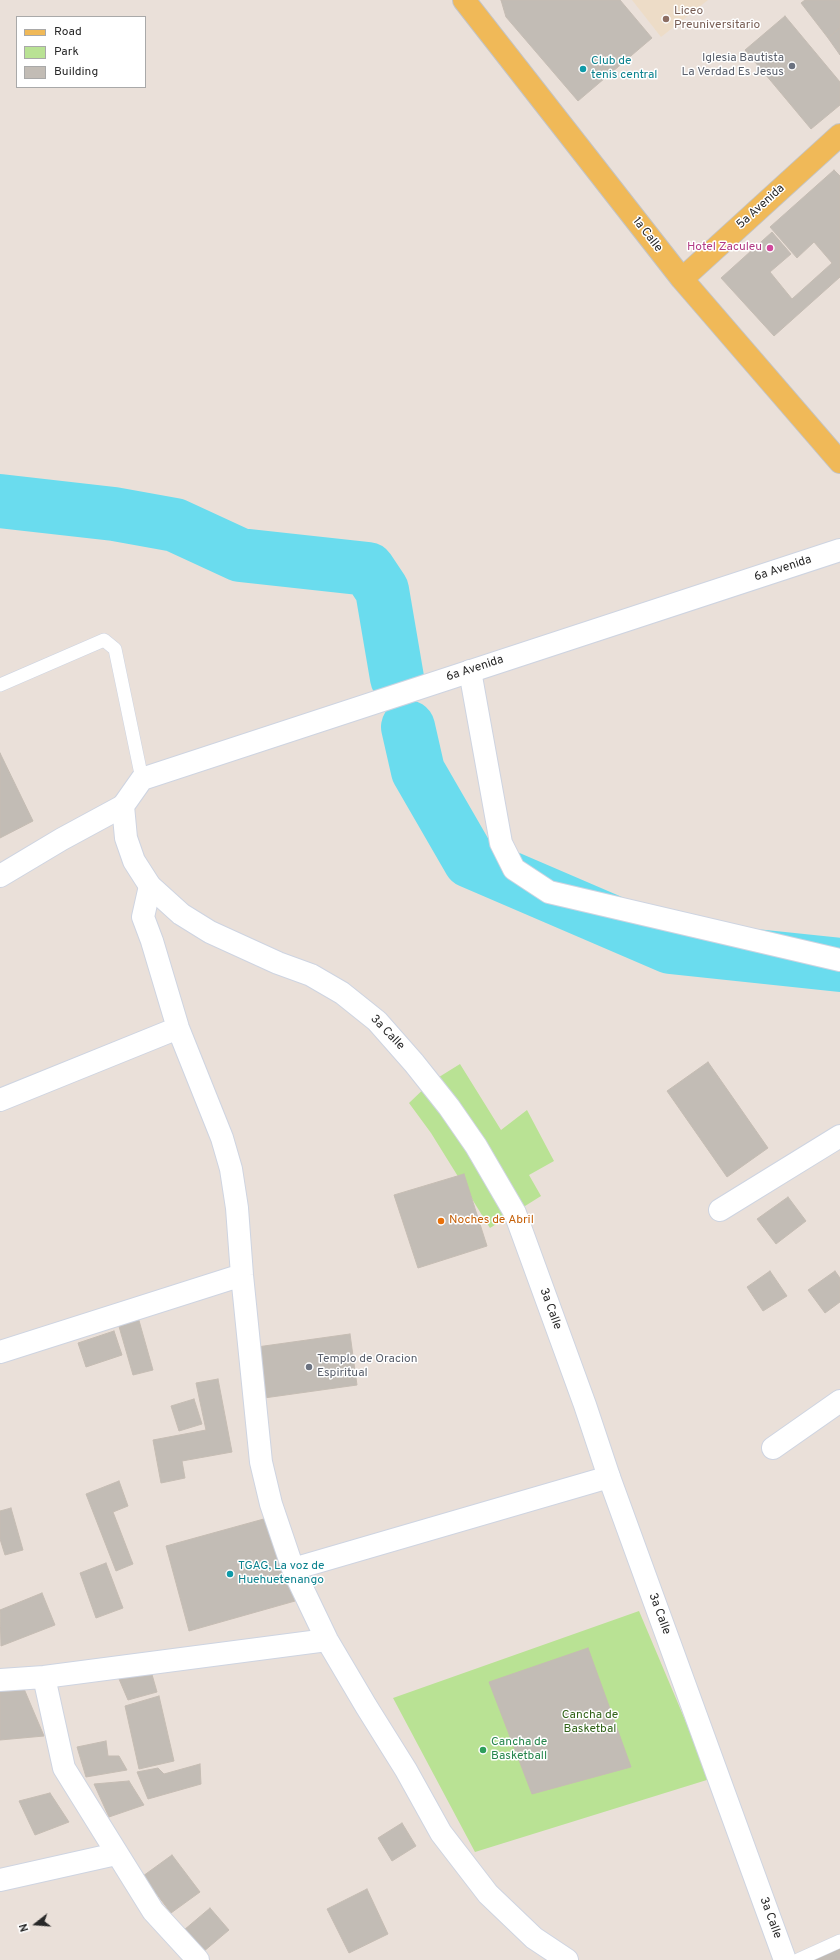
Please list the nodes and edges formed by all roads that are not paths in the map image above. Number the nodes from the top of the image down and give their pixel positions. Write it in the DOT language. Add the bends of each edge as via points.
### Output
graph roads {
  1 [pos="464,0"];
  2 [pos="840,135"];
  3 [pos="682,279"];
  4 [pos="840,462"];
  5 [pos="840,550"];
  6 [pos="470,671"];
  7 [pos="0,685"];
  8 [pos="142,778"];
  9 [pos="123,806"];
  10 [pos="0,876"];
  11 [pos="150,886"];
  12 [pos="840,960"];
  13 [pos="178,1028"];
  14 [pos="0,1100"];
  15 [pos="840,1136"];
  16 [pos="720,1210"];
  17 [pos="242,1275"];
  18 [pos="0,1352"];
  19 [pos="840,1401"];
  20 [pos="773,1448"];
  21 [pos="609,1477"];
  22 [pos="293,1569"];
  23 [pos="327,1640"];
  24 [pos="44,1677"];
  25 [pos="0,1680"];
  26 [pos="116,1854"];
  27 [pos="0,1880"];
  28 [pos="840,1941"];
  29 [pos="198,1960"];
  30 [pos="566,1960"];
  31 [pos="786,1960"];
  32 [pos="798,1960"];
  1 -- 3 [label="main road, 1a Calle"];
  2 -- 3 [label="main road, 5a Avenida"];
  3 -- 4 [label="main road, 1a Calle"];
  5 -- 6 [label="street, 6a Avenida"];
  6 -- 8 [label="street, 6a Avenida"];
  6 -- 12 [label="street" via="501,842 514,869 548,892"];
  7 -- 8 [label="lane" via="104,640 115,649"];
  8 -- 9 [label="street"];
  9 -- 10 [label="street"];
  9 -- 11 [label="street, 3a Calle" via="126,838 134,862"];
  11 -- 13 [label="street" via="143,917"];
  11 -- 21 [label="street, 3a Calle" via="181,914 210,932 311,975 342,993 377,1021 449,1107 476,1146 515,1213"];
  13 -- 14 [label="street"];
  13 -- 17 [label="street" via="222,1138 231,1170 238,1208"];
  15 -- 16 [label="street"];
  17 -- 18 [label="street"];
  17 -- 22 [label="street" via="261,1462 271,1504"];
  19 -- 20 [label="street"];
  21 -- 22 [label="street"];
  21 -- 31 [label="street, 3a Calle"];
  22 -- 23 [label="street"];
  23 -- 24 [label="street"];
  23 -- 30 [label="street" via="441,1833 488,1894 534,1938"];
  24 -- 25 [label="street"];
  24 -- 26 [label="street" via="64,1768"];
  26 -- 27 [label="street"];
  26 -- 29 [label="street" via="153,1911"];
  28 -- 32 [label="lane"];
}
